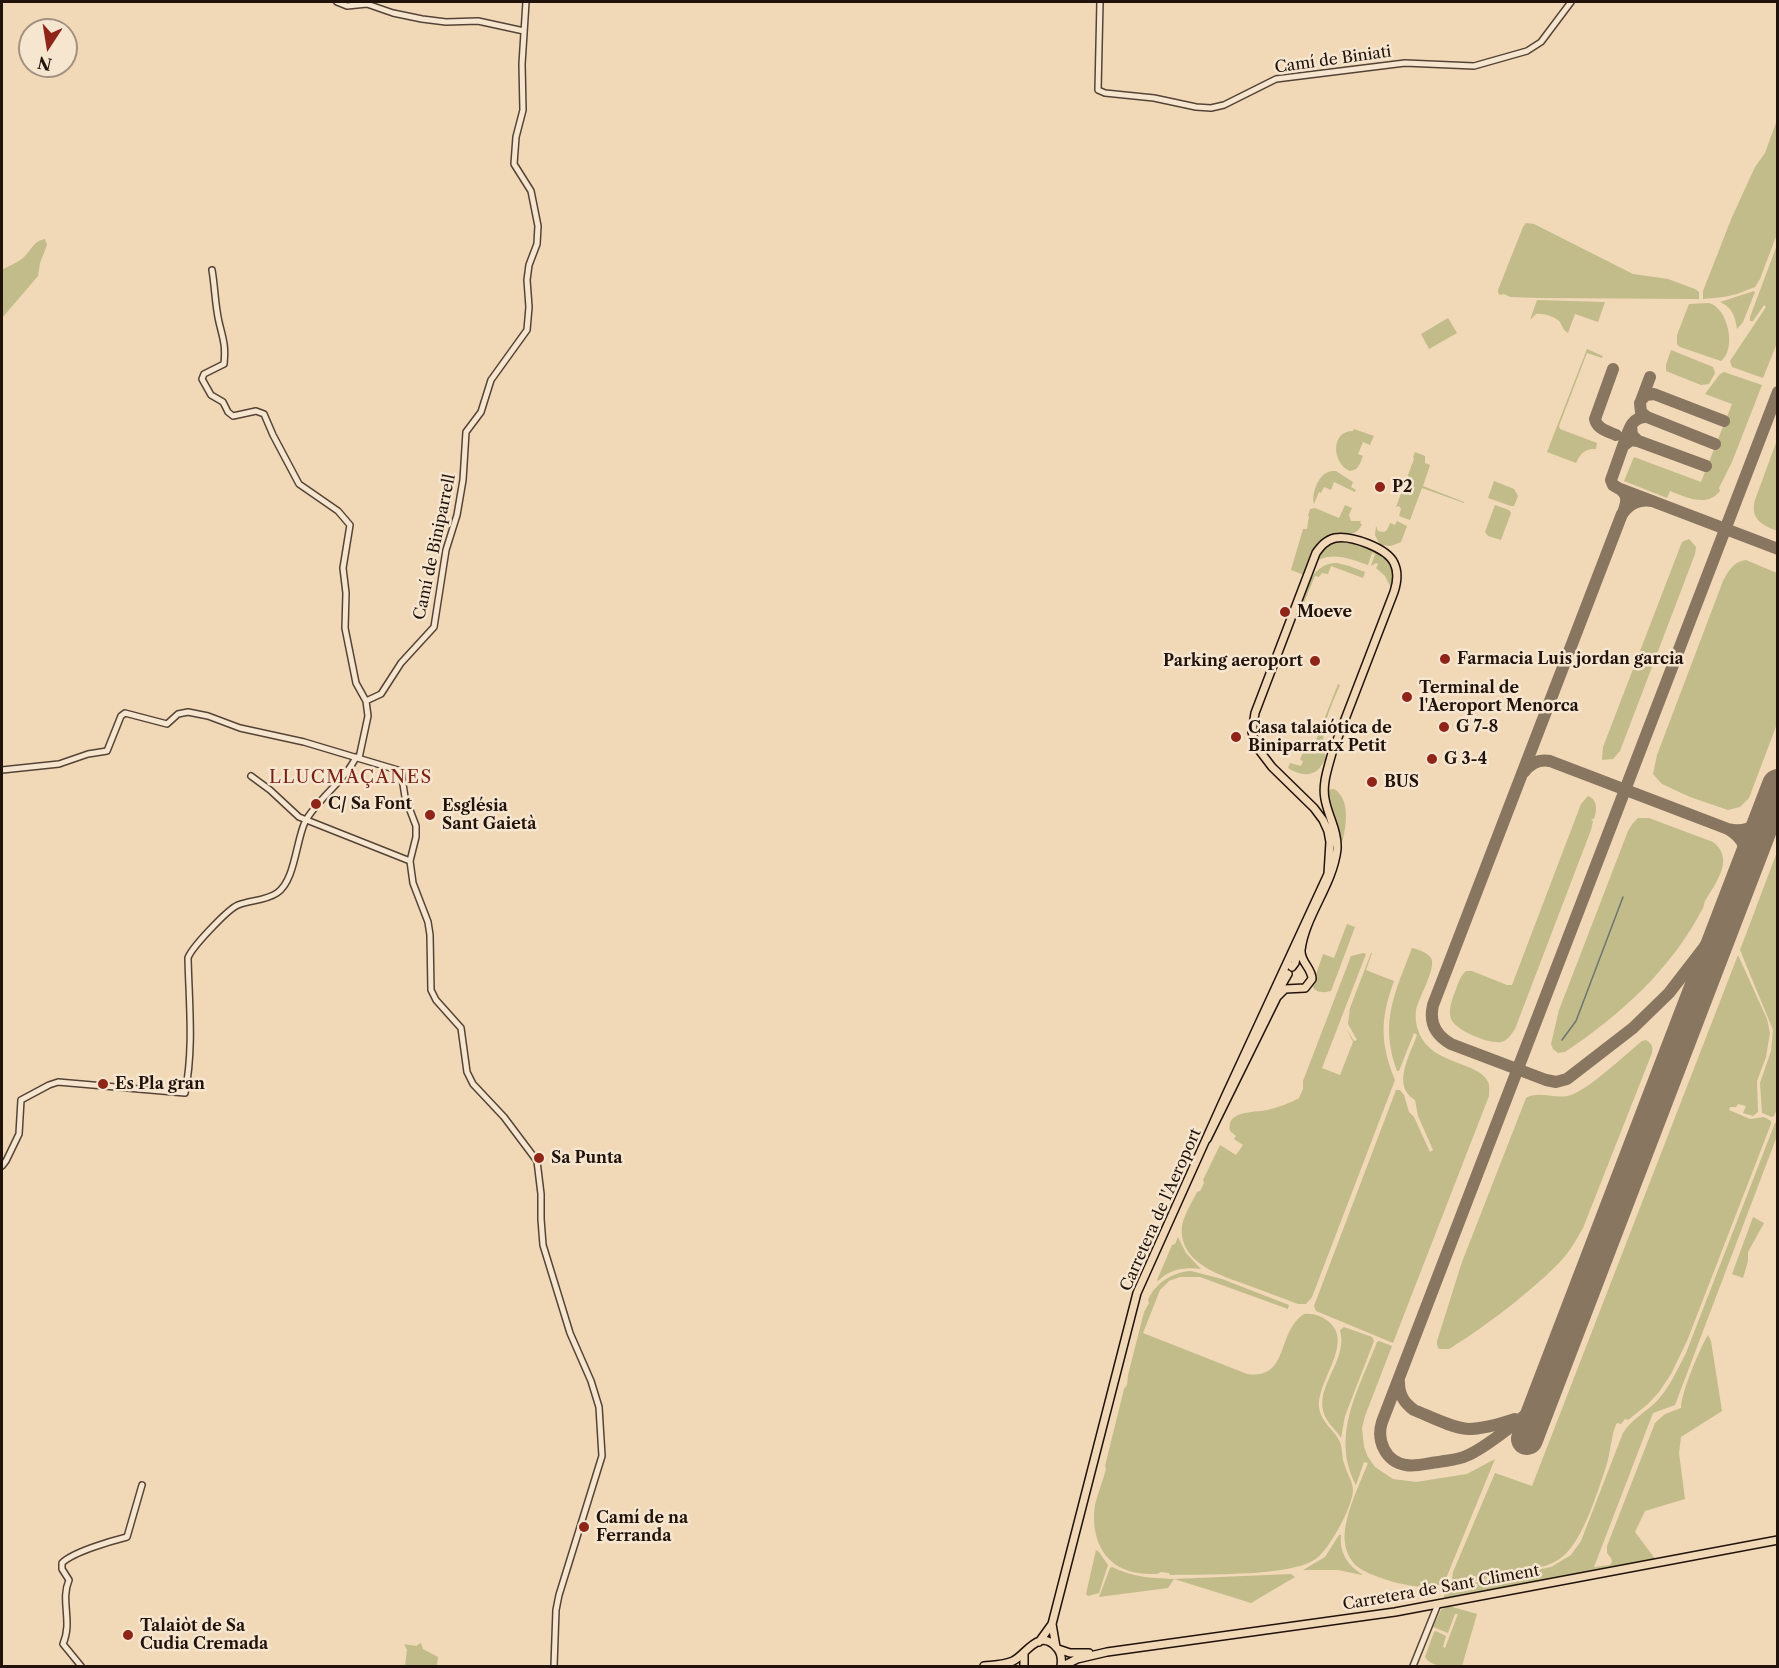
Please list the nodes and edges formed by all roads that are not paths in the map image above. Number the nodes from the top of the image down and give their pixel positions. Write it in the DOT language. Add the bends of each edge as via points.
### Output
graph roads {
  1 [pos="338,2"];
  2 [pos="526,2"];
  3 [pos="1100,2"];
  4 [pos="1571,2"];
  5 [pos="524,31"];
  6 [pos="212,270"];
  7 [pos="366,701"];
  8 [pos="357,757"];
  9 [pos="2,770"];
  10 [pos="251,776"];
  11 [pos="306,821"];
  12 [pos="410,861"];
  13 [pos="1305,925"];
  14 [pos="1308,967"];
  15 [pos="1290,971"];
  16 [pos="1297,988"];
  17 [pos="1253,1034"];
  18 [pos="1207,1139"];
  19 [pos="2,1166"];
  20 [pos="142,1485"];
  21 [pos="1778,1540"];
  22 [pos="1438,1604"];
  23 [pos="1052,1624"];
  24 [pos="1039,1642"];
  25 [pos="1057,1648"];
  26 [pos="1107,1652"];
  27 [pos="1024,1653"];
  28 [pos="81,1666"];
  29 [pos="554,1666"];
  30 [pos="984,1666"];
  31 [pos="1024,1666"];
  32 [pos="1062,1666"];
  33 [pos="1414,1666"];
  1 -- 5 [label="street" via="347,6 367,4 446,22 478,21"];
  2 -- 5 [label="street, Camí de Biniparrell"];
  3 -- 4 [label="street, Camí de Biniati" via="1098,90 1211,108 1276,79 1405,63 1474,66 1527,51 1541,42"];
  5 -- 7 [label="street, Camí de Biniparrell" via="523,110 513,158 532,196 538,226 527,280 528,324 491,380 481,412 466,432 463,480 446,550 434,627 401,663 381,694"];
  6 -- 7 [label="street" via="218,321 224,335 224,364 204,374 202,379 211,395 223,402 233,416 256,411 264,414 298,484 338,511 350,525 343,568 345,628 356,682"];
  7 -- 8 [label="street" via="368,717"];
  8 -- 9 [label="street" via="188,712 178,714 167,724 125,713 107,751 59,764"];
  8 -- 11 [label="street"];
  8 -- 12 [label="street" via="401,771 405,797 416,825"];
  10 -- 11 [label="street"];
  11 -- 12 [label="street"];
  11 -- 19 [label="street" via="286,883 279,892 236,905 189,956 190,1072 185,1093 58,1082 49,1085 21,1100 19,1134"];
  12 -- 29 [label="street" via="413,883 428,922 431,990 461,1028 467,1072 473,1084 537,1161 543,1245 570,1334 598,1407 602,1456 559,1595"];
  13 -- 14 [label="main road, Carretera de l'Aeroport" via="1326,878 1329,834 1314,808 1259,750 1253,737 1254,718 1316,553 1335,538 1350,539 1386,554 1393,561 1397,580 1326,772 1325,801 1337,847 1333,870 1302,948"];
  13 -- 15 [label="main road"];
  13 -- 17 [label="main road, Carretera de l'Aeroport"];
  14 -- 15 [label="main road" via="1300,964"];
  14 -- 16 [label="main road" via="1311,983"];
  15 -- 16 [label="main road" via="1289,982"];
  15 -- 17 [label="main road"];
  16 -- 18 [label="main road" via="1285,989 1277,997"];
  17 -- 18 [label="main road, Carretera de l'Aeroport"];
  18 -- 23 [label="main road, Carretera de l'Aeroport" via="1137,1293"];
  20 -- 28 [label="street" via="127,1537 62,1563 69,1580 65,1595 68,1633 63,1644"];
  21 -- 22 [label="main road, Carretera de Sant Climent"];
  22 -- 26 [label="main road, Carretera de Sant Climent"];
  22 -- 33 [label="street"];
  23 -- 24 [label="main road, Carretera de l'Aeroport"];
  23 -- 25 [label="main road, Carretera de l'Aeroport"];
  24 -- 25 [label="main road"];
  24 -- 27 [label="main road, Carretera de l'Aeroport" via="1031,1644"];
  25 -- 26 [label="main road" via="1075,1654"];
  25 -- 32 [label="main road, Carretera de l'Aeroport"];
  26 -- 32 [label="main road"];
  27 -- 30 [label="main road, Carretera de l'Aeroport" via="1012,1662"];
  27 -- 31 [label="main road"];
}
